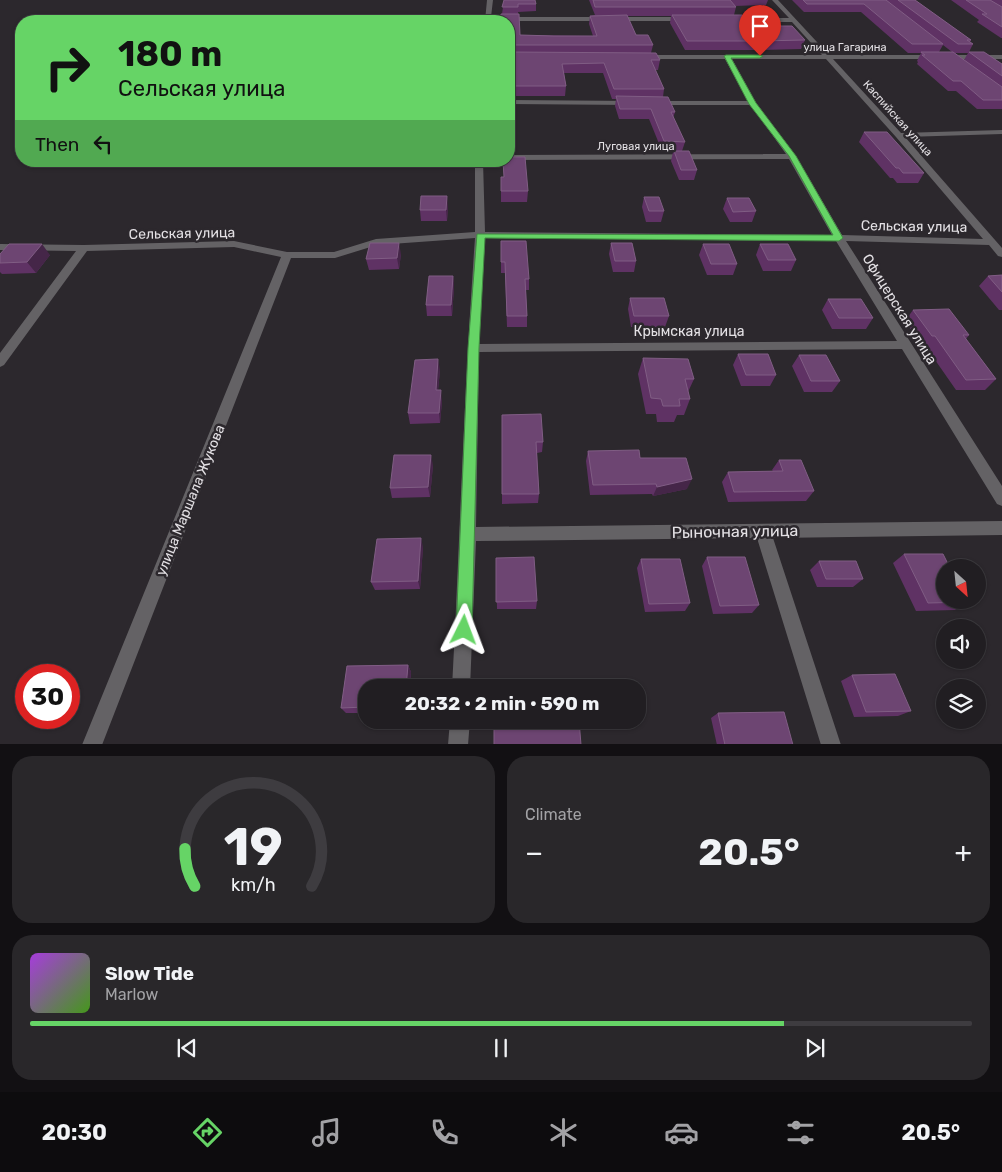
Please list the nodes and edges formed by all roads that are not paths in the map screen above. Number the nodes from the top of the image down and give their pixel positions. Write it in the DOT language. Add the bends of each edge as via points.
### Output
graph roads {
  1 [pos="490,0"];
  2 [pos="775,0"];
  3 [pos="488,15"];
  4 [pos="515,20"];
  5 [pos="696,20"];
  6 [pos="725,20"];
  7 [pos="795,20"];
  8 [pos="943,51"];
  9 [pos="726,56"];
  10 [pos="637,57"];
  11 [pos="828,57"];
  12 [pos="950,57"];
  13 [pos="1002,57"];
  14 [pos="957,63"];
  15 [pos="515,102"];
  16 [pos="753,104"];
  17 [pos="1002,132"];
  18 [pos="899,135"];
  19 [pos="792,156"];
  20 [pos="515,158"];
  21 [pos="479,167"];
  22 [pos="480,236"];
  23 [pos="839,238"];
  24 [pos="991,242"];
  25 [pos="0,247"];
  26 [pos="84,248"];
  27 [pos="1002,254"];
  28 [pos="287,255"];
  29 [pos="904,345"];
  30 [pos="473,348"];
  31 [pos="0,362"];
  32 [pos="1002,499"];
  33 [pos="1002,528"];
  34 [pos="763,531"];
  35 [pos="468,534"];
  36 [pos="461,679"];
  37 [pos="459,729"];
  38 [pos="92,744"];
  39 [pos="458,744"];
  40 [pos="831,744"];
  1 -- 3 [label="street"];
  2 -- 7 [label="street, Каспийская улица"];
  4 -- 5 [label="street"];
  6 -- 7 [label="street"];
  7 -- 11 [label="street, Каспийская улица"];
  8 -- 12 [label="street"];
  9 -- 10 [label="street, улица Гагарина"];
  9 -- 11 [label="street, улица Гагарина"];
  9 -- 16 [label="street, Офицерская улица"];
  11 -- 12 [label="street, улица Гагарина"];
  11 -- 18 [label="street, Каспийская улица"];
  12 -- 13 [label="street, улица Гагарина"];
  12 -- 14 [label="street"];
  15 -- 16 [label="street"];
  16 -- 19 [label="street, Офицерская улица"];
  17 -- 18 [label="street"];
  18 -- 24 [label="street, Каспийская улица"];
  19 -- 20 [label="street, Луговая улица"];
  19 -- 23 [label="street, Офицерская улица"];
  21 -- 22 [label="street"];
  22 -- 23 [label="street, Сельская улица"];
  22 -- 28 [label="street, Сельская улица" via="376,242 335,255"];
  22 -- 30 [label="street"];
  23 -- 24 [label="street, Сельская улица"];
  23 -- 29 [label="street, Офицерская улица"];
  24 -- 27 [label="street, Каспийская улица"];
  25 -- 26 [label="street, Сельская улица"];
  26 -- 28 [label="street, Сельская улица" via="234,244"];
  26 -- 31 [label="street"];
  28 -- 38 [label="street, улица Маршала Жукова"];
  29 -- 30 [label="street, Крымская улица"];
  29 -- 32 [label="street, Офицерская улица"];
  30 -- 35 [label="street"];
  33 -- 34 [label="street, Рыночная улица"];
  34 -- 35 [label="street, Рыночная улица"];
  34 -- 40 [label="street"];
  35 -- 36 [label="street"];
  37 -- 39 [label="street"];
}
